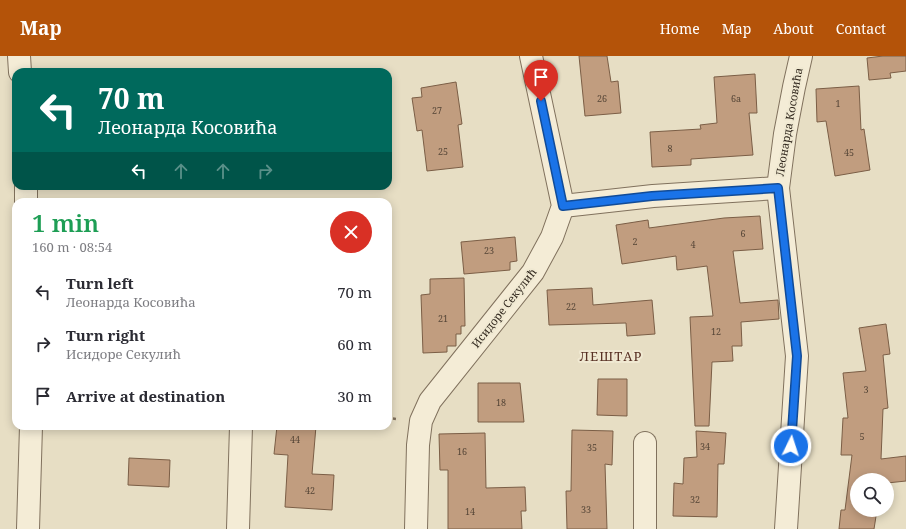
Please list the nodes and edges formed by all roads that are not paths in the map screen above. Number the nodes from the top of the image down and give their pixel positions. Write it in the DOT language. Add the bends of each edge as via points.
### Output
graph roads {
  1 [pos="19,56"];
  2 [pos="531,56"];
  3 [pos="801,56"];
  4 [pos="20,68"];
  5 [pos="778,188"];
  6 [pos="563,206"];
  7 [pos="31,430"];
  8 [pos="240,430"];
  9 [pos="645,443"];
  10 [pos="28,529"];
  11 [pos="238,529"];
  12 [pos="416,529"];
  13 [pos="645,529"];
  14 [pos="786,529"];
  1 -- 4 [label="street"];
  2 -- 6 [label="street"];
  3 -- 5 [label="street, Леонарда Косовића"];
  5 -- 6 [label="street, Леонарда Косовића" via="652,196"];
  5 -- 14 [label="street, Леонарда Косовића" via="797,356"];
  6 -- 12 [label="street, Исидоре Секулић" via="552,237 533,272 430,401 421,421 418,445"];
  7 -- 10 [label="street"];
  8 -- 11 [label="street"];
  9 -- 13 [label="street"];
}
